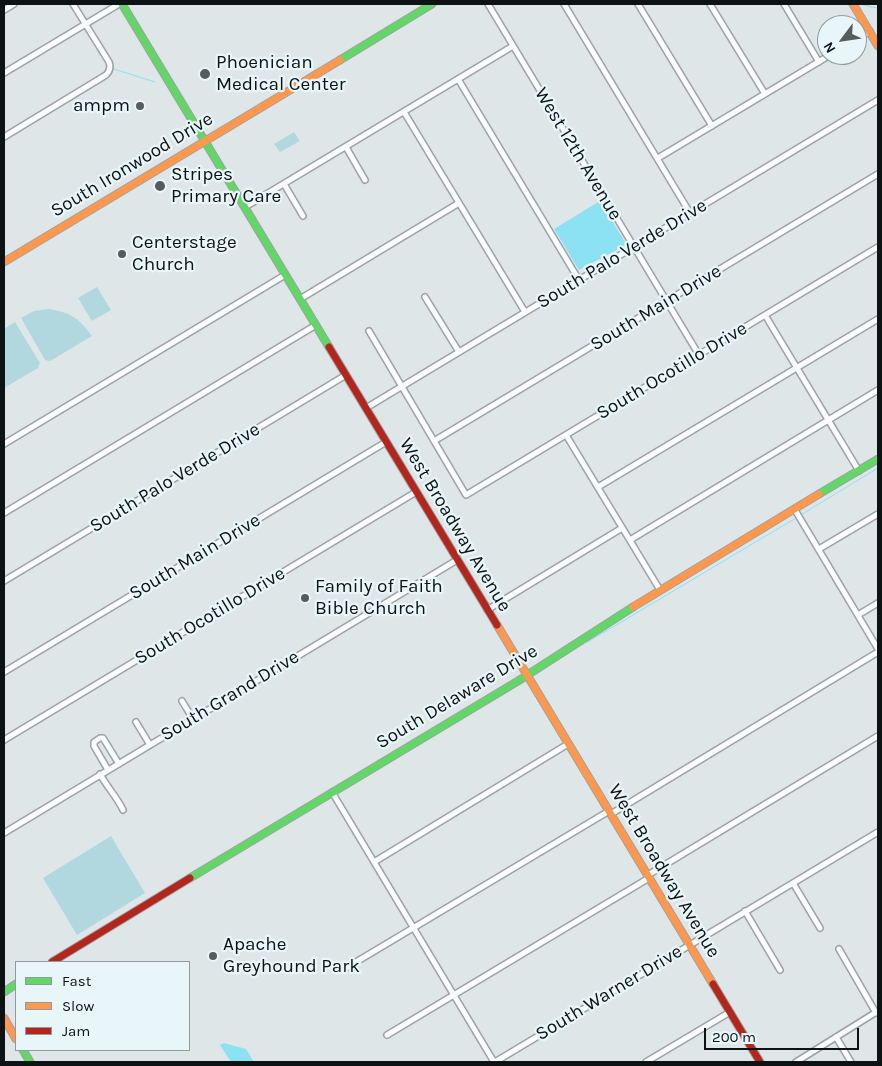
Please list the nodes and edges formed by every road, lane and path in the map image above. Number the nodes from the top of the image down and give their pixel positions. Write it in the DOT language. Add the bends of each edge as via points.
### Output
graph roads {
  1 [pos="14,4"];
  2 [pos="73,4"];
  3 [pos="120,4"];
  4 [pos="432,4"];
  5 [pos="488,4"];
  6 [pos="564,4"];
  7 [pos="638,4"];
  8 [pos="710,4"];
  9 [pos="784,4"];
  10 [pos="853,4"];
  11 [pos="4,10"];
  12 [pos="86,24"];
  13 [pos="870,31"];
  14 [pos="867,33"];
  15 [pos="513,46"];
  16 [pos="878,46"];
  17 [pos="817,60"];
  18 [pos="817,63"];
  19 [pos="4,73"];
  20 [pos="458,79"];
  21 [pos="765,94"];
  22 [pos="878,100"];
  23 [pos="404,112"];
  24 [pos="712,126"];
  25 [pos="4,137"];
  26 [pos="204,141"];
  27 [pos="346,147"];
  28 [pos="658,158"];
  29 [pos="878,174"];
  30 [pos="365,180"];
  31 [pos="284,184"];
  32 [pos="459,203"];
  33 [pos="245,207"];
  34 [pos="690,213"];
  35 [pos="303,216"];
  36 [pos="634,247"];
  37 [pos="878,247"];
  38 [pos="4,262"];
  39 [pos="285,275"];
  40 [pos="580,280"];
  41 [pos="425,297"];
  42 [pos="300,299"];
  43 [pos="667,301"];
  44 [pos="525,312"];
  45 [pos="765,315"];
  46 [pos="878,319"];
  47 [pos="316,325"];
  48 [pos="369,331"];
  49 [pos="459,352"];
  50 [pos="699,355"];
  51 [pos="797,368"];
  52 [pos="346,375"];
  53 [pos="402,387"];
  54 [pos="878,390"];
  55 [pos="366,408"];
  56 [pos="828,420"];
  57 [pos="566,435"];
  58 [pos="434,441"];
  59 [pos="386,442"];
  60 [pos="4,444"];
  61 [pos="878,459"];
  62 [pos="859,471"];
  63 [pos="598,488"];
  64 [pos="416,492"];
  65 [pos="4,513"];
  66 [pos="797,514"];
  67 [pos="878,514"];
  68 [pos="622,528"];
  69 [pos="630,540"];
  70 [pos="819,550"];
  71 [pos="457,560"];
  72 [pos="4,581"];
  73 [pos="660,590"];
  74 [pos="878,604"];
  75 [pos="487,610"];
  76 [pos="858,615"];
  77 [pos="878,650"];
  78 [pos="4,672"];
  79 [pos="527,675"];
  80 [pos="182,701"];
  81 [pos="193,719"];
  82 [pos="136,722"];
  83 [pos="878,736"];
  84 [pos="4,740"];
  85 [pos="568,744"];
  86 [pos="150,745"];
  87 [pos="119,764"];
  88 [pos="108,770"];
  89 [pos="100,774"];
  90 [pos="332,792"];
  91 [pos="123,810"];
  92 [pos="610,812"];
  93 [pos="878,832"];
  94 [pos="4,833"];
  95 [pos="374,862"];
  96 [pos="648,876"];
  97 [pos="793,883"];
  98 [pos="745,911"];
  99 [pos="414,928"];
  100 [pos="820,928"];
  101 [pos="689,945"];
  102 [pos="839,949"];
  103 [pos="54,961"];
  104 [pos="346,968"];
  105 [pos="780,970"];
  106 [pos="15,985"];
  107 [pos="4,992"];
  108 [pos="454,995"];
  109 [pos="730,1012"];
  110 [pos="877,1012"];
  111 [pos="4,1018"];
  112 [pos="387,1035"];
  113 [pos="15,1037"];
  114 [pos="836,1037"];
  115 [pos="24,1051"];
  116 [pos="30,1062"];
  117 [pos="494,1062"];
  118 [pos="646,1062"];
  119 [pos="760,1062"];
  120 [pos="796,1062"];
  121 [pos="851,1062"];
  1 -- 11 [label="street"];
  2 -- 12 [label="street"];
  3 -- 12 [label="street"];
  3 -- 26 [label="main road, West Broadway Avenue"];
  4 -- 26 [label="main road, South Ironwood Drive"];
  5 -- 15 [label="street, West 12th Avenue"];
  6 -- 28 [label="street"];
  7 -- 24 [label="street"];
  8 -- 21 [label="street"];
  9 -- 17 [label="street"];
  10 -- 13 [label="main road"];
  12 -- 19 [label="street"];
  12 -- 25 [label="street" via="109,62 110,70"];
  13 -- 14 [label="street"];
  13 -- 16 [label="main road"];
  15 -- 20 [label="street"];
  15 -- 36 [label="street, West 12th Avenue"];
  18 -- 21 [label="street"];
  20 -- 23 [label="street"];
  20 -- 40 [label="street"];
  21 -- 24 [label="street"];
  22 -- 34 [label="street, South Palo Verde Drive"];
  23 -- 27 [label="street"];
  23 -- 32 [label="street"];
  24 -- 28 [label="street"];
  26 -- 33 [label="main road, West Broadway Avenue"];
  26 -- 38 [label="main road, South Ironwood Drive"];
  27 -- 30 [label="street"];
  27 -- 31 [label="street"];
  28 -- 34 [label="street"];
  29 -- 43 [label="street, South Main Drive"];
  31 -- 33 [label="street"];
  31 -- 35 [label="street"];
  32 -- 42 [label="street"];
  32 -- 44 [label="street"];
  33 -- 39 [label="main road, West Broadway Avenue"];
  34 -- 36 [label="street, South Palo Verde Drive"];
  36 -- 40 [label="street, South Palo Verde Drive"];
  36 -- 43 [label="street, West 12th Avenue"];
  37 -- 45 [label="street, South Ocotillo Drive"];
  39 -- 42 [label="main road, West Broadway Avenue"];
  39 -- 60 [label="street"];
  40 -- 44 [label="street, South Palo Verde Drive"];
  41 -- 49 [label="street"];
  42 -- 47 [label="main road, West Broadway Avenue"];
  43 -- 50 [label="street, West 12th Avenue"];
  43 -- 58 [label="street, South Main Drive"];
  44 -- 49 [label="street, South Palo Verde Drive"];
  45 -- 50 [label="street, South Ocotillo Drive"];
  45 -- 51 [label="street"];
  46 -- 51 [label="street"];
  47 -- 52 [label="main road, West Broadway Avenue"];
  47 -- 65 [label="street"];
  48 -- 53 [label="street"];
  49 -- 53 [label="street, South Palo Verde Drive"];
  50 -- 57 [label="street, South Ocotillo Drive"];
  51 -- 56 [label="street"];
  51 -- 63 [label="street"];
  52 -- 55 [label="main road, West Broadway Avenue"];
  52 -- 72 [label="street, South Palo Verde Drive"];
  53 -- 55 [label="street, South Palo Verde Drive"];
  53 -- 58 [label="street"];
  54 -- 56 [label="street"];
  55 -- 59 [label="main road, West Broadway Avenue"];
  56 -- 62 [label="street"];
  56 -- 69 [label="street"];
  57 -- 58 [label="street, South Ocotillo Drive" via="466,495"];
  57 -- 63 [label="street"];
  59 -- 64 [label="main road, West Broadway Avenue"];
  59 -- 78 [label="street, South Main Drive"];
  61 -- 62 [label="main road, South Delaware Drive"];
  62 -- 66 [label="main road, South Delaware Drive"];
  63 -- 68 [label="street"];
  64 -- 71 [label="main road, West Broadway Avenue"];
  64 -- 84 [label="street, South Ocotillo Drive"];
  66 -- 70 [label="street"];
  66 -- 73 [label="main road, South Delaware Drive"];
  67 -- 70 [label="street"];
  68 -- 69 [label="street"];
  68 -- 75 [label="street"];
  69 -- 73 [label="street"];
  70 -- 76 [label="street"];
  71 -- 75 [label="main road, West Broadway Avenue"];
  71 -- 81 [label="street, South Grand Drive"];
  73 -- 79 [label="main road, South Delaware Drive"];
  74 -- 76 [label="street"];
  75 -- 79 [label="main road, West Broadway Avenue"];
  76 -- 77 [label="street"];
  77 -- 92 [label="street"];
  79 -- 85 [label="main road, West Broadway Avenue"];
  79 -- 90 [label="main road, South Delaware Drive"];
  80 -- 81 [label="street"];
  81 -- 86 [label="street, South Grand Drive"];
  82 -- 86 [label="street"];
  83 -- 96 [label="street"];
  85 -- 92 [label="main road, West Broadway Avenue"];
  85 -- 95 [label="street"];
  86 -- 87 [label="street, South Grand Drive"];
  87 -- 88 [label="street, South Grand Drive"];
  87 -- 88 [label="street" via="100,738 94,746"];
  88 -- 89 [label="street, South Grand Drive"];
  89 -- 91 [label="street"];
  89 -- 94 [label="street, South Grand Drive"];
  90 -- 95 [label="street"];
  90 -- 103 [label="main road, South Delaware Drive"];
  92 -- 96 [label="main road, West Broadway Avenue"];
  92 -- 99 [label="street"];
  93 -- 97 [label="street, South Warner Drive"];
  95 -- 99 [label="street"];
  96 -- 101 [label="main road, West Broadway Avenue"];
  96 -- 108 [label="street"];
  97 -- 98 [label="street, South Warner Drive"];
  97 -- 100 [label="street"];
  98 -- 101 [label="street, South Warner Drive"];
  98 -- 105 [label="street"];
  99 -- 104 [label="street"];
  99 -- 108 [label="street"];
  101 -- 109 [label="main road, West Broadway Avenue"];
  101 -- 117 [label="street, South Warner Drive"];
  102 -- 110 [label="street"];
  106 -- 107 [label="main road"];
  108 -- 112 [label="street"];
  108 -- 117 [label="street"];
  109 -- 118 [label="street"];
  109 -- 119 [label="main road, West Broadway Avenue"];
  110 -- 114 [label="street"];
  111 -- 113 [label="main road"];
  114 -- 120 [label="street"];
  114 -- 121 [label="street"];
  115 -- 116 [label="main road"];
}
